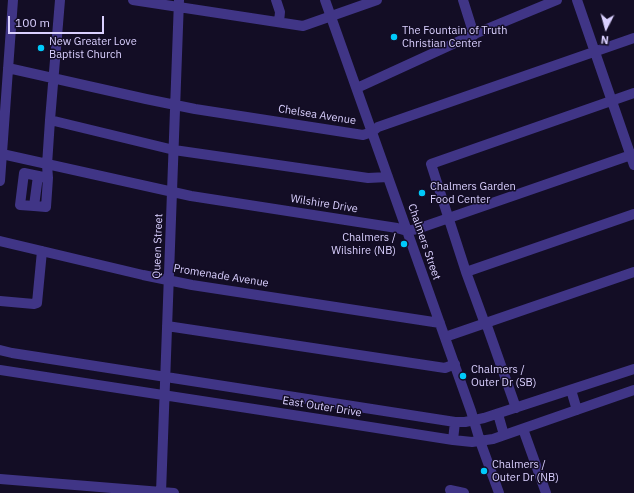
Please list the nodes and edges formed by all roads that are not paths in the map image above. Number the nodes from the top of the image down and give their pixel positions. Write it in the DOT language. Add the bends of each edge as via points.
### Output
graph roads {
  1 [pos="13,0"];
  2 [pos="60,0"];
  3 [pos="133,0"];
  4 [pos="276,0"];
  5 [pos="325,0"];
  6 [pos="377,0"];
  7 [pos="463,0"];
  8 [pos="557,0"];
  9 [pos="577,0"];
  10 [pos="179,3"];
  11 [pos="331,16"];
  12 [pos="279,22"];
  13 [pos="474,35"];
  14 [pos="634,38"];
  15 [pos="595,52"];
  16 [pos="8,68"];
  17 [pos="54,78"];
  18 [pos="356,88"];
  19 [pos="634,93"];
  20 [pos="612,100"];
  21 [pos="175,105"];
  22 [pos="50,120"];
  23 [pos="372,132"];
  24 [pos="174,150"];
  25 [pos="2,154"];
  26 [pos="632,154"];
  27 [pos="47,164"];
  28 [pos="634,165"];
  29 [pos="43,177"];
  30 [pos="388,177"];
  31 [pos="0,181"];
  32 [pos="172,192"];
  33 [pos="634,214"];
  34 [pos="449,218"];
  35 [pos="407,231"];
  36 [pos="0,241"];
  37 [pos="42,251"];
  38 [pos="466,272"];
  39 [pos="634,272"];
  40 [pos="169,280"];
  41 [pos="0,301"];
  42 [pos="440,323"];
  43 [pos="486,324"];
  44 [pos="167,326"];
  45 [pos="445,337"];
  46 [pos="0,350"];
  47 [pos="12,353"];
  48 [pos="455,364"];
  49 [pos="89,365"];
  50 [pos="634,369"];
  51 [pos="5,371"];
  52 [pos="165,376"];
  53 [pos="88,383"];
  54 [pos="571,390"];
  55 [pos="634,390"];
  56 [pos="164,396"];
  57 [pos="516,408"];
  58 [pos="384,410"];
  59 [pos="577,410"];
  60 [pos="498,414"];
  61 [pos="474,420"];
  62 [pos="455,422"];
  63 [pos="381,428"];
  64 [pos="523,429"];
  65 [pos="504,435"];
  66 [pos="453,440"];
  67 [pos="480,441"];
  68 [pos="0,479"];
  69 [pos="450,490"];
  70 [pos="161,492"];
  71 [pos="174,493"];
  72 [pos="464,493"];
  73 [pos="499,493"];
  74 [pos="546,493"];
  1 -- 16 [label="street"];
  2 -- 17 [label="street"];
  3 -- 10 [label="street"];
  4 -- 12 [label="street" via="280,12"];
  5 -- 11 [label="street, Chalmers Street"];
  6 -- 11 [label="street"];
  7 -- 13 [label="street"];
  8 -- 13 [label="street"];
  9 -- 15 [label="street"];
  10 -- 12 [label="street"];
  10 -- 21 [label="street, Queen Street"];
  11 -- 12 [label="street" via="303,26"];
  11 -- 18 [label="street, Chalmers Street"];
  13 -- 18 [label="street"];
  14 -- 15 [label="street, Chelsea Avenue"];
  15 -- 20 [label="street"];
  15 -- 23 [label="street, Chelsea Avenue" via="378,127"];
  16 -- 17 [label="street, Chelsea Avenue"];
  16 -- 25 [label="street"];
  17 -- 21 [label="street, Chelsea Avenue"];
  17 -- 22 [label="street"];
  18 -- 23 [label="street, Chalmers Street"];
  19 -- 20 [label="street"];
  20 -- 26 [label="street"];
  20 -- 34 [label="street" via="431,164"];
  21 -- 23 [label="street, Chelsea Avenue" via="363,134"];
  21 -- 24 [label="street, Queen Street"];
  22 -- 24 [label="street"];
  22 -- 27 [label="street"];
  23 -- 30 [label="street, Chalmers Street"];
  24 -- 30 [label="street" via="368,178"];
  24 -- 32 [label="street, Queen Street"];
  25 -- 27 [label="street, Wilshire Drive"];
  25 -- 31 [label="street"];
  26 -- 28 [label="street"];
  26 -- 34 [label="street, Wilshire Drive"];
  27 -- 29 [label="street"];
  27 -- 32 [label="street, Wilshire Drive"];
  29 -- 29 [label="street" via="46,208 20,205 24,173"];
  30 -- 35 [label="street, Chalmers Street"];
  32 -- 35 [label="street, Wilshire Drive"];
  32 -- 40 [label="street, Queen Street"];
  33 -- 38 [label="street"];
  34 -- 35 [label="street, Wilshire Drive"];
  34 -- 38 [label="street"];
  35 -- 42 [label="street, Chalmers Street"];
  36 -- 37 [label="street, Promenade Avenue"];
  37 -- 40 [label="street, Promenade Avenue"];
  37 -- 41 [label="street" via="37,303"];
  38 -- 43 [label="street"];
  39 -- 43 [label="street"];
  40 -- 42 [label="street, Promenade Avenue"];
  40 -- 44 [label="street, Queen Street"];
  42 -- 45 [label="street, Chalmers Street"];
  43 -- 45 [label="street"];
  43 -- 57 [label="street"];
  44 -- 48 [label="street" via="445,368"];
  44 -- 52 [label="street, Queen Street"];
  45 -- 48 [label="street, Chalmers Street"];
  46 -- 47 [label="street, East Outer Drive"];
  47 -- 49 [label="street, East Outer Drive"];
  47 -- 51 [label="street"];
  48 -- 61 [label="street, Chalmers Street"];
  49 -- 52 [label="street, East Outer Drive"];
  49 -- 53 [label="street" via="92,374"];
  50 -- 54 [label="street, East Outer Drive"];
  51 -- 53 [label="street, East Outer Drive"];
  52 -- 56 [label="street, Queen Street"];
  52 -- 58 [label="street, East Outer Drive"];
  53 -- 56 [label="street, East Outer Drive"];
  54 -- 57 [label="street, East Outer Drive"];
  54 -- 59 [label="street"];
  55 -- 59 [label="street, East Outer Drive"];
  56 -- 63 [label="street, East Outer Drive"];
  56 -- 70 [label="street, Queen Street"];
  57 -- 60 [label="street, East Outer Drive"];
  58 -- 62 [label="street, East Outer Drive"];
  58 -- 63 [label="street"];
  59 -- 64 [label="street, East Outer Drive"];
  60 -- 61 [label="street, East Outer Drive"];
  60 -- 65 [label="street"];
  61 -- 62 [label="street, East Outer Drive"];
  61 -- 67 [label="street, Chalmers Street"];
  62 -- 66 [label="street"];
  63 -- 66 [label="street, East Outer Drive"];
  64 -- 65 [label="street, East Outer Drive"];
  64 -- 74 [label="street"];
  65 -- 67 [label="street, East Outer Drive"];
  66 -- 67 [label="street, East Outer Drive"];
  67 -- 73 [label="street, Chalmers Street"];
  68 -- 70 [label="street"];
  69 -- 72 [label="street"];
  70 -- 71 [label="street"];
}
